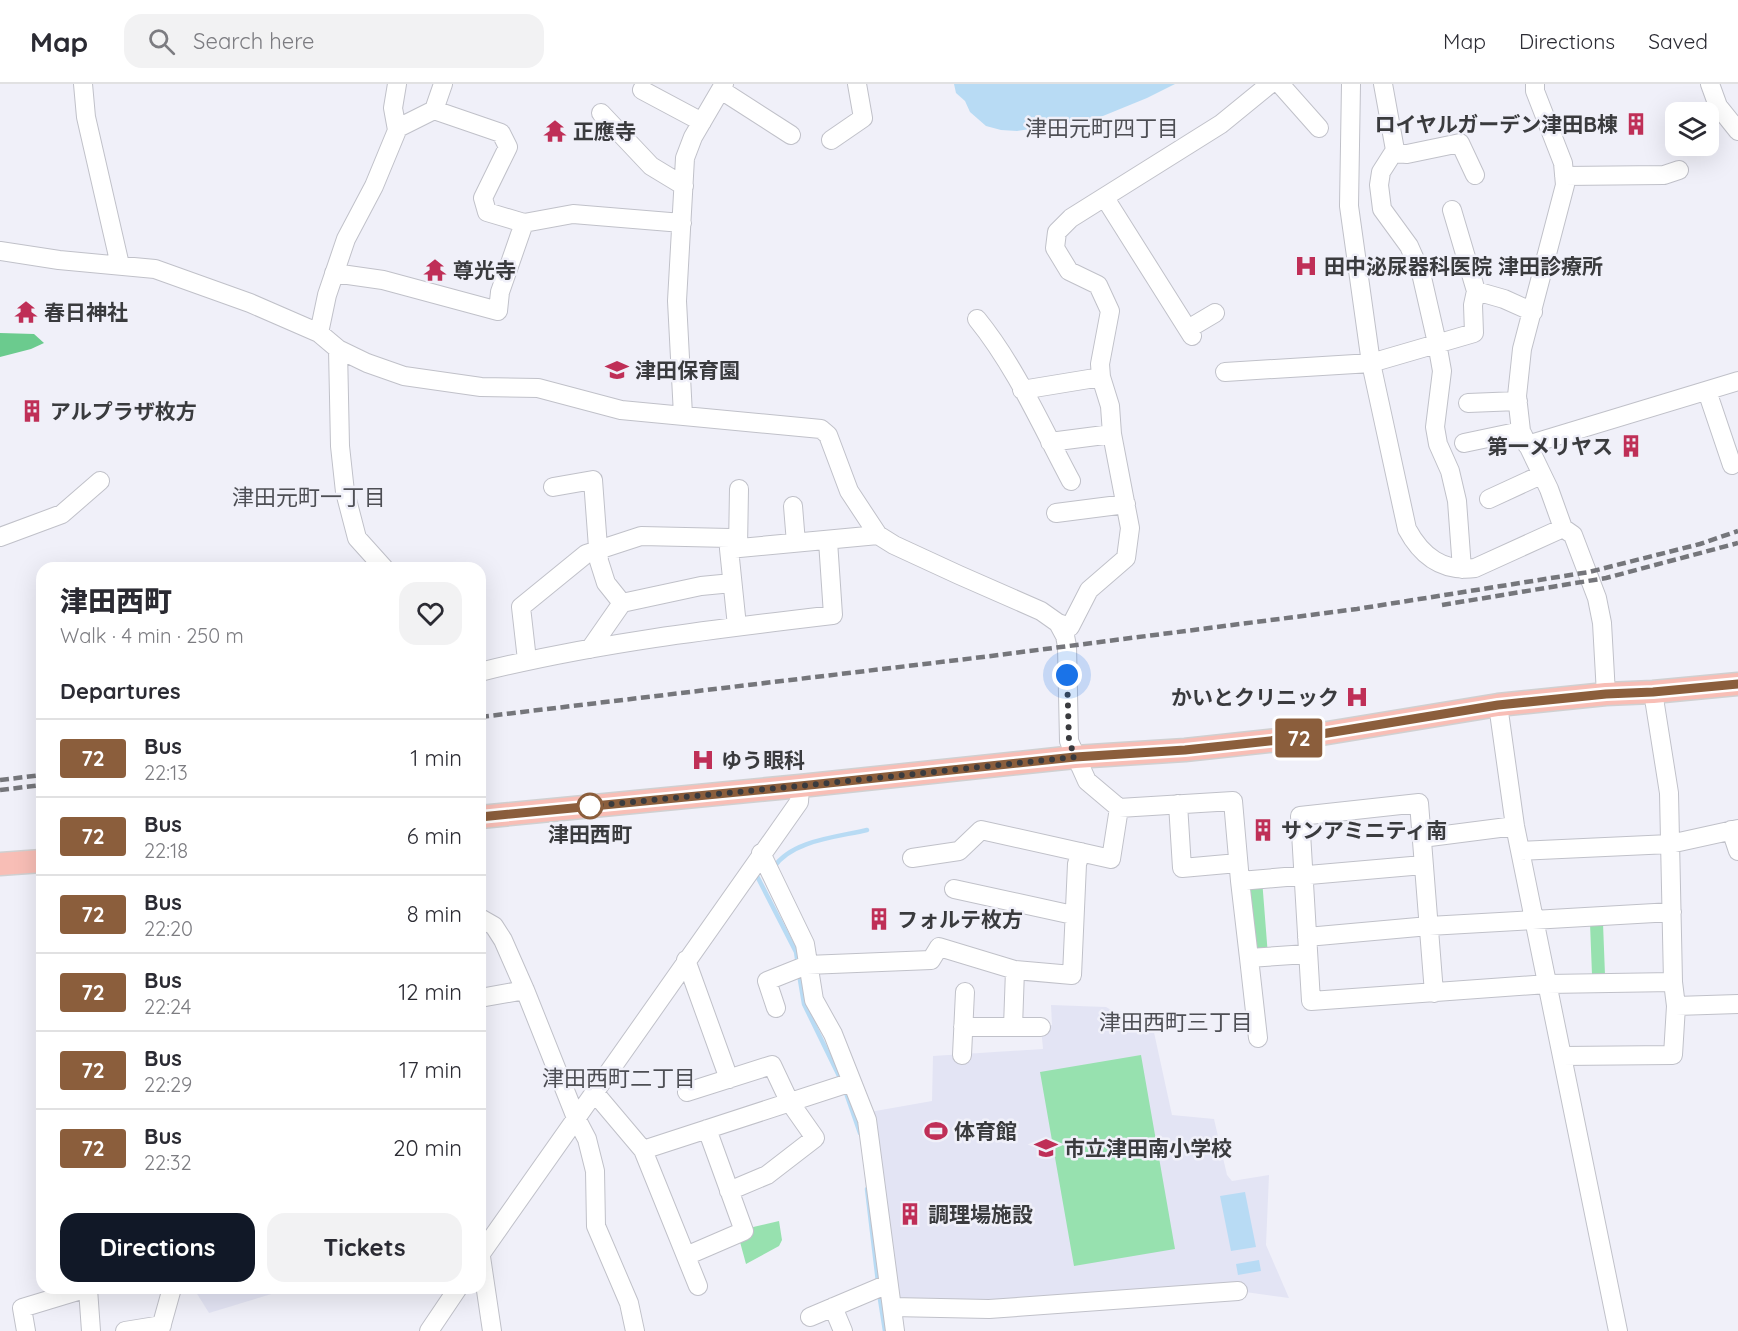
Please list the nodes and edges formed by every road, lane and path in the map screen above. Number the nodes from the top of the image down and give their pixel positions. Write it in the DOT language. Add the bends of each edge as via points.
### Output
graph roads {
  1 [pos="83,84"];
  2 [pos="397,84"];
  3 [pos="443,84"];
  4 [pos="857,84"];
  5 [pos="1270,84"];
  6 [pos="1280,84"];
  7 [pos="1351,84"];
  8 [pos="1383,84"];
  9 [pos="1535,84"];
  10 [pos="1710,84"];
  11 [pos="722,87"];
  12 [pos="642,90"];
  13 [pos="434,110"];
  14 [pos="601,113"];
  15 [pos="702,122"];
  16 [pos="1319,128"];
  17 [pos="397,130"];
  18 [pos="1738,131"];
  19 [pos="791,135"];
  20 [pos="831,140"];
  21 [pos="1394,153"];
  22 [pos="1679,170"];
  23 [pos="1475,175"];
  24 [pos="1564,176"];
  25 [pos="684,186"];
  26 [pos="1105,198"];
  27 [pos="1452,210"];
  28 [pos="524,223"];
  29 [pos="682,223"];
  30 [pos="0,250"];
  31 [pos="120,265"];
  32 [pos="334,273"];
  33 [pos="1476,291"];
  34 [pos="1533,312"];
  35 [pos="1215,313"];
  36 [pos="977,319"];
  37 [pos="319,333"];
  38 [pos="1437,343"];
  39 [pos="338,349"];
  40 [pos="1371,363"];
  41 [pos="1225,372"];
  42 [pos="1101,377"];
  43 [pos="1738,381"];
  44 [pos="1022,390"];
  45 [pos="1707,391"];
  46 [pos="1518,401"];
  47 [pos="1468,403"];
  48 [pos="683,415"];
  49 [pos="1112,434"];
  50 [pos="1524,438"];
  51 [pos="1050,442"];
  52 [pos="1464,443"];
  53 [pos="1732,465"];
  54 [pos="1541,475"];
  55 [pos="100,481"];
  56 [pos="1071,481"];
  57 [pos="553,487"];
  58 [pos="739,489"];
  59 [pos="1489,499"];
  60 [pos="1126,504"];
  61 [pos="792,506"];
  62 [pos="1056,513"];
  63 [pos="1563,528"];
  64 [pos="878,535"];
  65 [pos="0,537"];
  66 [pos="828,541"];
  67 [pos="796,543"];
  68 [pos="734,548"];
  69 [pos="599,550"];
  70 [pos="372,562"];
  71 [pos="1462,569"];
  72 [pos="732,583"];
  73 [pos="622,603"];
  74 [pos="1058,623"];
  75 [pos="737,626"];
  76 [pos="590,649"];
  77 [pos="527,660"];
  78 [pos="486,670"];
  79 [pos="1738,684"];
  80 [pos="1653,692"];
  81 [pos="1606,694"];
  82 [pos="1498,705"];
  83 [pos="1075,757"];
  84 [pos="800,786"];
  85 [pos="1178,804"];
  86 [pos="1119,808"];
  87 [pos="486,816"];
  88 [pos="1515,826"];
  89 [pos="1735,830"];
  90 [pos="1422,838"];
  91 [pos="1670,844"];
  92 [pos="1520,851"];
  93 [pos="1738,851"];
  94 [pos="1082,852"];
  95 [pos="761,853"];
  96 [pos="912,858"];
  97 [pos="36,861"];
  98 [pos="0,864"];
  99 [pos="1424,865"];
  100 [pos="1239,872"];
  101 [pos="1304,875"];
  102 [pos="954,889"];
  103 [pos="1672,912"];
  104 [pos="1073,915"];
  105 [pos="1534,920"];
  106 [pos="486,921"];
  107 [pos="1429,926"];
  108 [pos="1307,945"];
  109 [pos="1249,958"];
  110 [pos="686,960"];
  111 [pos="799,968"];
  112 [pos="1015,970"];
  113 [pos="1673,982"];
  114 [pos="1547,984"];
  115 [pos="525,990"];
  116 [pos="965,992"];
  117 [pos="1434,993"];
  118 [pos="486,997"];
  119 [pos="1738,1004"];
  120 [pos="1676,1006"];
  121 [pos="776,1008"];
  122 [pos="963,1027"];
  123 [pos="1013,1027"];
  124 [pos="1041,1027"];
  125 [pos="1258,1038"];
  126 [pos="962,1055"];
  127 [pos="1562,1056"];
  128 [pos="729,1079"];
  129 [pos="842,1085"];
  130 [pos="594,1092"];
  131 [pos="687,1092"];
  132 [pos="789,1101"];
  133 [pos="576,1118"];
  134 [pos="707,1129"];
  135 [pos="643,1150"];
  136 [pos="729,1191"];
  137 [pos="486,1246"];
  138 [pos="686,1256"];
  139 [pos="698,1286"];
  140 [pos="881,1287"];
  141 [pos="1238,1291"];
  142 [pos="486,1293"];
  143 [pos="71,1294"];
  144 [pos="88,1294"];
  145 [pos="170,1294"];
  146 [pos="454,1294"];
  147 [pos="833,1307"];
  148 [pos="891,1307"];
  149 [pos="810,1317"];
  150 [pos="161,1328"];
  151 [pos="26,1331"];
  152 [pos="91,1331"];
  153 [pos="125,1331"];
  154 [pos="429,1331"];
  155 [pos="492,1331"];
  156 [pos="635,1331"];
  157 [pos="843,1331"];
  158 [pos="895,1331"];
  159 [pos="1618,1331"];
  1 -- 31 [label="street" via="86,117"];
  2 -- 17 [label="street" via="393,108"];
  3 -- 13 [label="street"];
  4 -- 20 [label="street" via="863,118"];
  5 -- 26 [label="street" via="1221,124"];
  6 -- 16 [label="street"];
  7 -- 40 [label="street" via="1349,206"];
  8 -- 21 [label="street"];
  9 -- 24 [label="street" via="1534,91 1563,163"];
  10 -- 18 [label="street" via="1718,106"];
  11 -- 15 [label="street"];
  11 -- 19 [label="street"];
  12 -- 15 [label="street"];
  13 -- 17 [label="street"];
  13 -- 28 [label="street" via="501,133 508,147 483,198 487,212"];
  14 -- 25 [label="street" via="651,166"];
  15 -- 25 [label="street" via="685,158"];
  17 -- 32 [label="street"];
  21 -- 23 [label="street" via="1460,143"];
  21 -- 38 [label="street" via="1381,172 1382,209 1409,246 1421,273"];
  22 -- 24 [label="street" via="1664,175"];
  24 -- 34 [label="street"];
  25 -- 29 [label="street"];
  26 -- 35 [label="street" via="1190,332"];
  26 -- 42 [label="street" via="1071,218 1057,232 1055,248 1069,271 1098,285 1110,311"];
  27 -- 33 [label="street"];
  28 -- 29 [label="street" via="573,214"];
  28 -- 32 [label="street" via="500,292 498,311 383,280"];
  29 -- 48 [label="street" via="677,301"];
  30 -- 31 [label="street"];
  31 -- 37 [label="street" via="180,277"];
  32 -- 37 [label="street"];
  33 -- 34 [label="street"];
  33 -- 38 [label="street" via="1474,333"];
  34 -- 46 [label="street" via="1522,349"];
  36 -- 44 [label="street"];
  37 -- 39 [label="street"];
  38 -- 40 [label="street"];
  38 -- 71 [label="street" via="1442,371 1435,427 1457,501"];
  39 -- 48 [label="street" via="404,376 490,388 538,388 621,410"];
  39 -- 70 [label="street" via="345,492 357,538"];
  40 -- 41 [label="street"];
  40 -- 71 [label="street" via="1407,529 1426,556 1438,564"];
  42 -- 44 [label="street"];
  42 -- 49 [label="street" via="1110,406"];
  43 -- 45 [label="street"];
  44 -- 51 [label="street"];
  45 -- 50 [label="street"];
  45 -- 53 [label="street"];
  46 -- 47 [label="street"];
  46 -- 50 [label="street"];
  48 -- 64 [label="street" via="821,429 828,435 849,491"];
  49 -- 51 [label="street"];
  49 -- 60 [label="street"];
  50 -- 52 [label="street"];
  50 -- 54 [label="street"];
  51 -- 56 [label="street"];
  54 -- 59 [label="street"];
  54 -- 63 [label="street"];
  55 -- 65 [label="street" via="62,514"];
  57 -- 69 [label="street" via="593,480"];
  58 -- 68 [label="street"];
  60 -- 62 [label="street"];
  60 -- 74 [label="street" via="1130,528 1126,558 1089,590 1070,627"];
  61 -- 67 [label="street"];
  63 -- 71 [label="street" via="1475,568"];
  63 -- 81 [label="street" via="1573,535 1597,598"];
  64 -- 66 [label="street"];
  64 -- 74 [label="street" via="1041,611"];
  66 -- 67 [label="street"];
  66 -- 75 [label="street" via="833,615"];
  67 -- 68 [label="street"];
  68 -- 69 [label="street" via="729,538 641,536"];
  68 -- 72 [label="street"];
  69 -- 73 [label="street" via="606,583"];
  69 -- 77 [label="street" via="586,554 521,607"];
  72 -- 73 [label="street"];
  72 -- 75 [label="street"];
  73 -- 76 [label="street"];
  74 -- 83 [label="street" via="1067,646 1069,741"];
  75 -- 76 [label="street"];
  76 -- 77 [label="street"];
  77 -- 78 [label="street"];
  79 -- 80 [label="main road"];
  80 -- 81 [label="main road"];
  80 -- 91 [label="street" via="1669,794"];
  81 -- 82 [label="main road"];
  82 -- 83 [label="main road" via="1297,738"];
  82 -- 88 [label="street"];
  83 -- 84 [label="main road"];
  83 -- 86 [label="street" via="1087,781"];
  84 -- 87 [label="main road"];
  84 -- 95 [label="street" via="799,802"];
  85 -- 86 [label="street"];
  85 -- 100 [label="street" via="1182,868"];
  85 -- 100 [label="street" via="1233,801"];
  86 -- 94 [label="street" via="1111,859"];
  88 -- 90 [label="street"];
  88 -- 92 [label="street"];
  89 -- 91 [label="street"];
  89 -- 93 [label="street"];
  90 -- 99 [label="street"];
  90 -- 101 [label="street" via="1419,803 1300,816"];
  91 -- 92 [label="street"];
  91 -- 103 [label="street"];
  92 -- 105 [label="street"];
  94 -- 96 [label="street" via="981,830 959,851"];
  94 -- 104 [label="street" via="1077,864"];
  95 -- 110 [label="street"];
  95 -- 111 [label="street" via="805,944"];
  97 -- 98 [label="main road"];
  99 -- 101 [label="street"];
  99 -- 107 [label="street"];
  100 -- 101 [label="street"];
  100 -- 109 [label="street"];
  101 -- 108 [label="street"];
  102 -- 104 [label="street"];
  103 -- 105 [label="street"];
  103 -- 113 [label="street"];
  104 -- 112 [label="street" via="1072,975"];
  105 -- 107 [label="street"];
  105 -- 114 [label="street"];
  106 -- 115 [label="street" via="503,940"];
  107 -- 108 [label="street"];
  107 -- 117 [label="street"];
  108 -- 109 [label="street"];
  108 -- 117 [label="street" via="1311,1001"];
  109 -- 125 [label="street"];
  110 -- 128 [label="street"];
  110 -- 130 [label="street"];
  111 -- 112 [label="street" via="931,960 939,947"];
  111 -- 121 [label="street" via="767,981"];
  111 -- 129 [label="street" via="833,1034"];
  112 -- 123 [label="street"];
  113 -- 114 [label="street"];
  113 -- 120 [label="street"];
  114 -- 117 [label="street"];
  114 -- 127 [label="street"];
  115 -- 118 [label="street"];
  115 -- 133 [label="street"];
  116 -- 122 [label="street"];
  119 -- 120 [label="street"];
  120 -- 127 [label="street" via="1673,1055"];
  122 -- 123 [label="street"];
  122 -- 126 [label="street"];
  123 -- 124 [label="street"];
  127 -- 159 [label="street"];
  128 -- 131 [label="street"];
  128 -- 132 [label="street" via="772,1065"];
  129 -- 132 [label="street"];
  129 -- 140 [label="street" via="867,1120"];
  130 -- 133 [label="street"];
  130 -- 135 [label="street"];
  132 -- 134 [label="street"];
  132 -- 136 [label="street" via="815,1138 767,1175"];
  133 -- 137 [label="street"];
  133 -- 156 [label="street" via="595,1171 596,1226 629,1303"];
  134 -- 135 [label="street"];
  134 -- 136 [label="street"];
  135 -- 138 [label="street"];
  136 -- 138 [label="street" via="744,1231"];
  138 -- 139 [label="street"];
  140 -- 147 [label="street"];
  140 -- 148 [label="street"];
  141 -- 148 [label="street" via="989,1309"];
  142 -- 155 [label="street"];
  143 -- 151 [label="street" via="22,1308"];
  144 -- 152 [label="street"];
  145 -- 150 [label="street"];
  146 -- 154 [label="street"];
  147 -- 149 [label="street"];
  147 -- 157 [label="street"];
  148 -- 158 [label="street"];
  150 -- 153 [label="street"];
}
